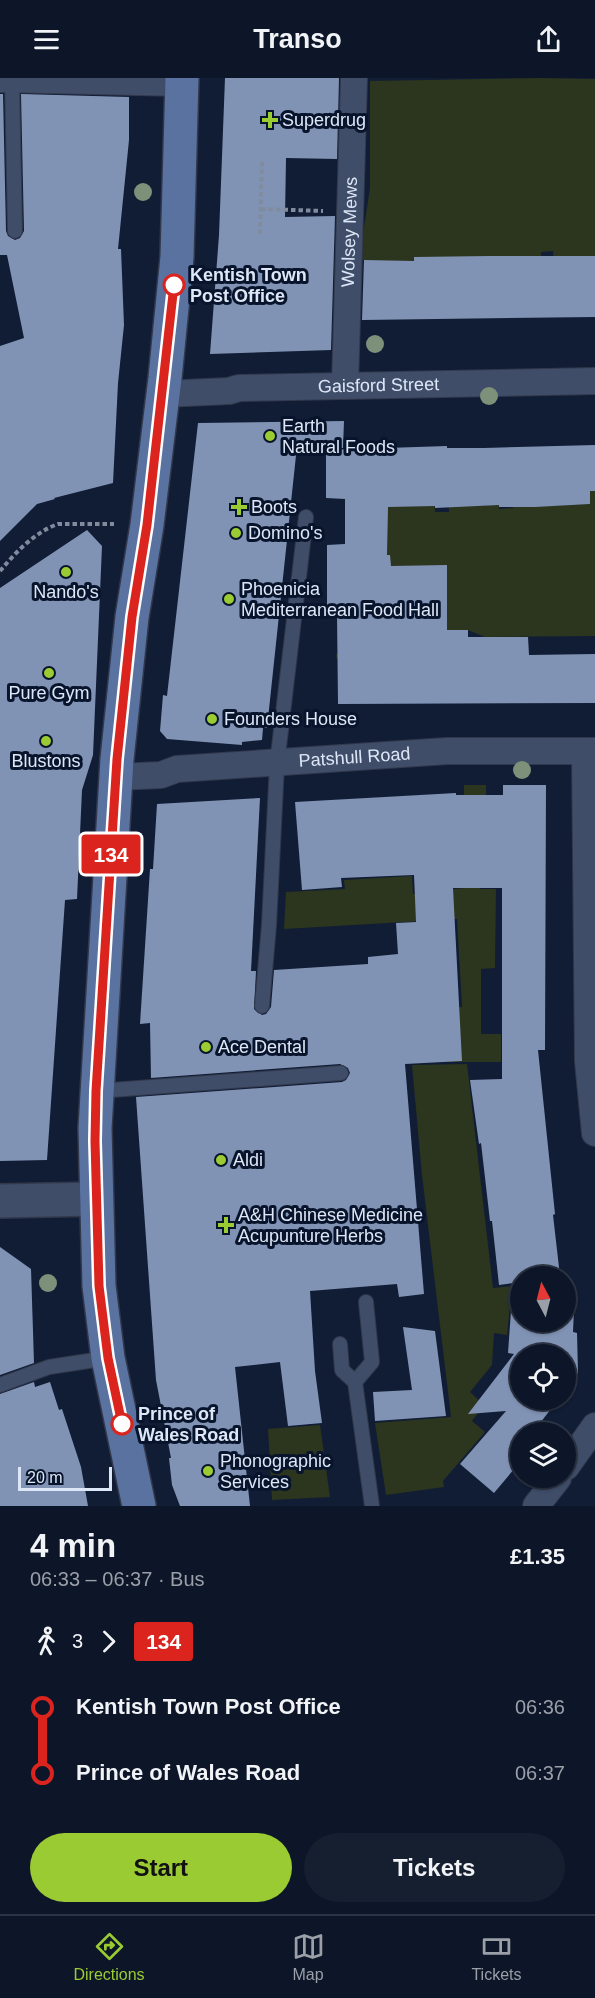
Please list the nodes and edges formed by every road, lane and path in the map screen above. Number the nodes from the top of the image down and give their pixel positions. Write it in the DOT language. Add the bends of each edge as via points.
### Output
graph roads {
  1 [pos="354,78"];
  2 [pos="6,79"];
  3 [pos="182,81"];
  4 [pos="262,162"];
  5 [pos="261,209"];
  6 [pos="319,211"];
  7 [pos="15,231"];
  8 [pos="260,234"];
  9 [pos="595,381"];
  10 [pos="345,385"];
  11 [pos="163,394"];
  12 [pos="306,518"];
  13 [pos="147,525"];
  14 [pos="0,570"];
  15 [pos="590,751"];
  16 [pos="277,764"];
  17 [pos="116,777"];
  18 [pos="262,1006"];
  19 [pos="592,1061"];
  20 [pos="341,1073"];
  21 [pos="96,1091"];
  22 [pos="595,1133"];
  23 [pos="96,1199"];
  24 [pos="0,1201"];
  25 [pos="366,1302"];
  26 [pos="340,1344"];
  27 [pos="108,1358"];
  28 [pos="355,1382"];
  29 [pos="0,1385"];
  30 [pos="595,1426"];
  31 [pos="576,1453"];
  32 [pos="550,1488"];
  33 [pos="139,1506"];
  34 [pos="372,1506"];
  35 [pos="536,1506"];
  1 -- 10 [label="street, Wolsey Mews"];
  2 -- 3 [label="street"];
  2 -- 7 [label="lane"];
  3 -- 11 [label="main road" via="177,256"];
  4 -- 5 [label="path"];
  5 -- 6 [label="path"];
  5 -- 8 [label="path"];
  9 -- 10 [label="street, Gaisford Street"];
  10 -- 11 [label="street, Gaisford Street" via="239,387 229,391"];
  11 -- 13 [label="main road"];
  12 -- 16 [label="lane"];
  13 -- 14 [label="path" via="58,524 33,538"];
  13 -- 17 [label="main road" via="132,617"];
  15 -- 16 [label="street, Patshull Road" via="447,751"];
  15 -- 19 [label="street"];
  16 -- 17 [label="street, Patshull Road" via="177,769 161,775"];
  16 -- 18 [label="lane"];
  17 -- 21 [label="main road"];
  19 -- 22 [label="street"];
  20 -- 21 [label="lane"];
  21 -- 23 [label="main road"];
  23 -- 24 [label="street"];
  23 -- 27 [label="main road" via="99,1286"];
  25 -- 28 [label="lane" via="372,1362"];
  26 -- 28 [label="lane" via="342,1370"];
  27 -- 29 [label="lane" via="49,1367"];
  27 -- 33 [label="main road"];
  28 -- 34 [label="lane"];
  30 -- 31 [label="street"];
  32 -- 35 [label="street"];
}
